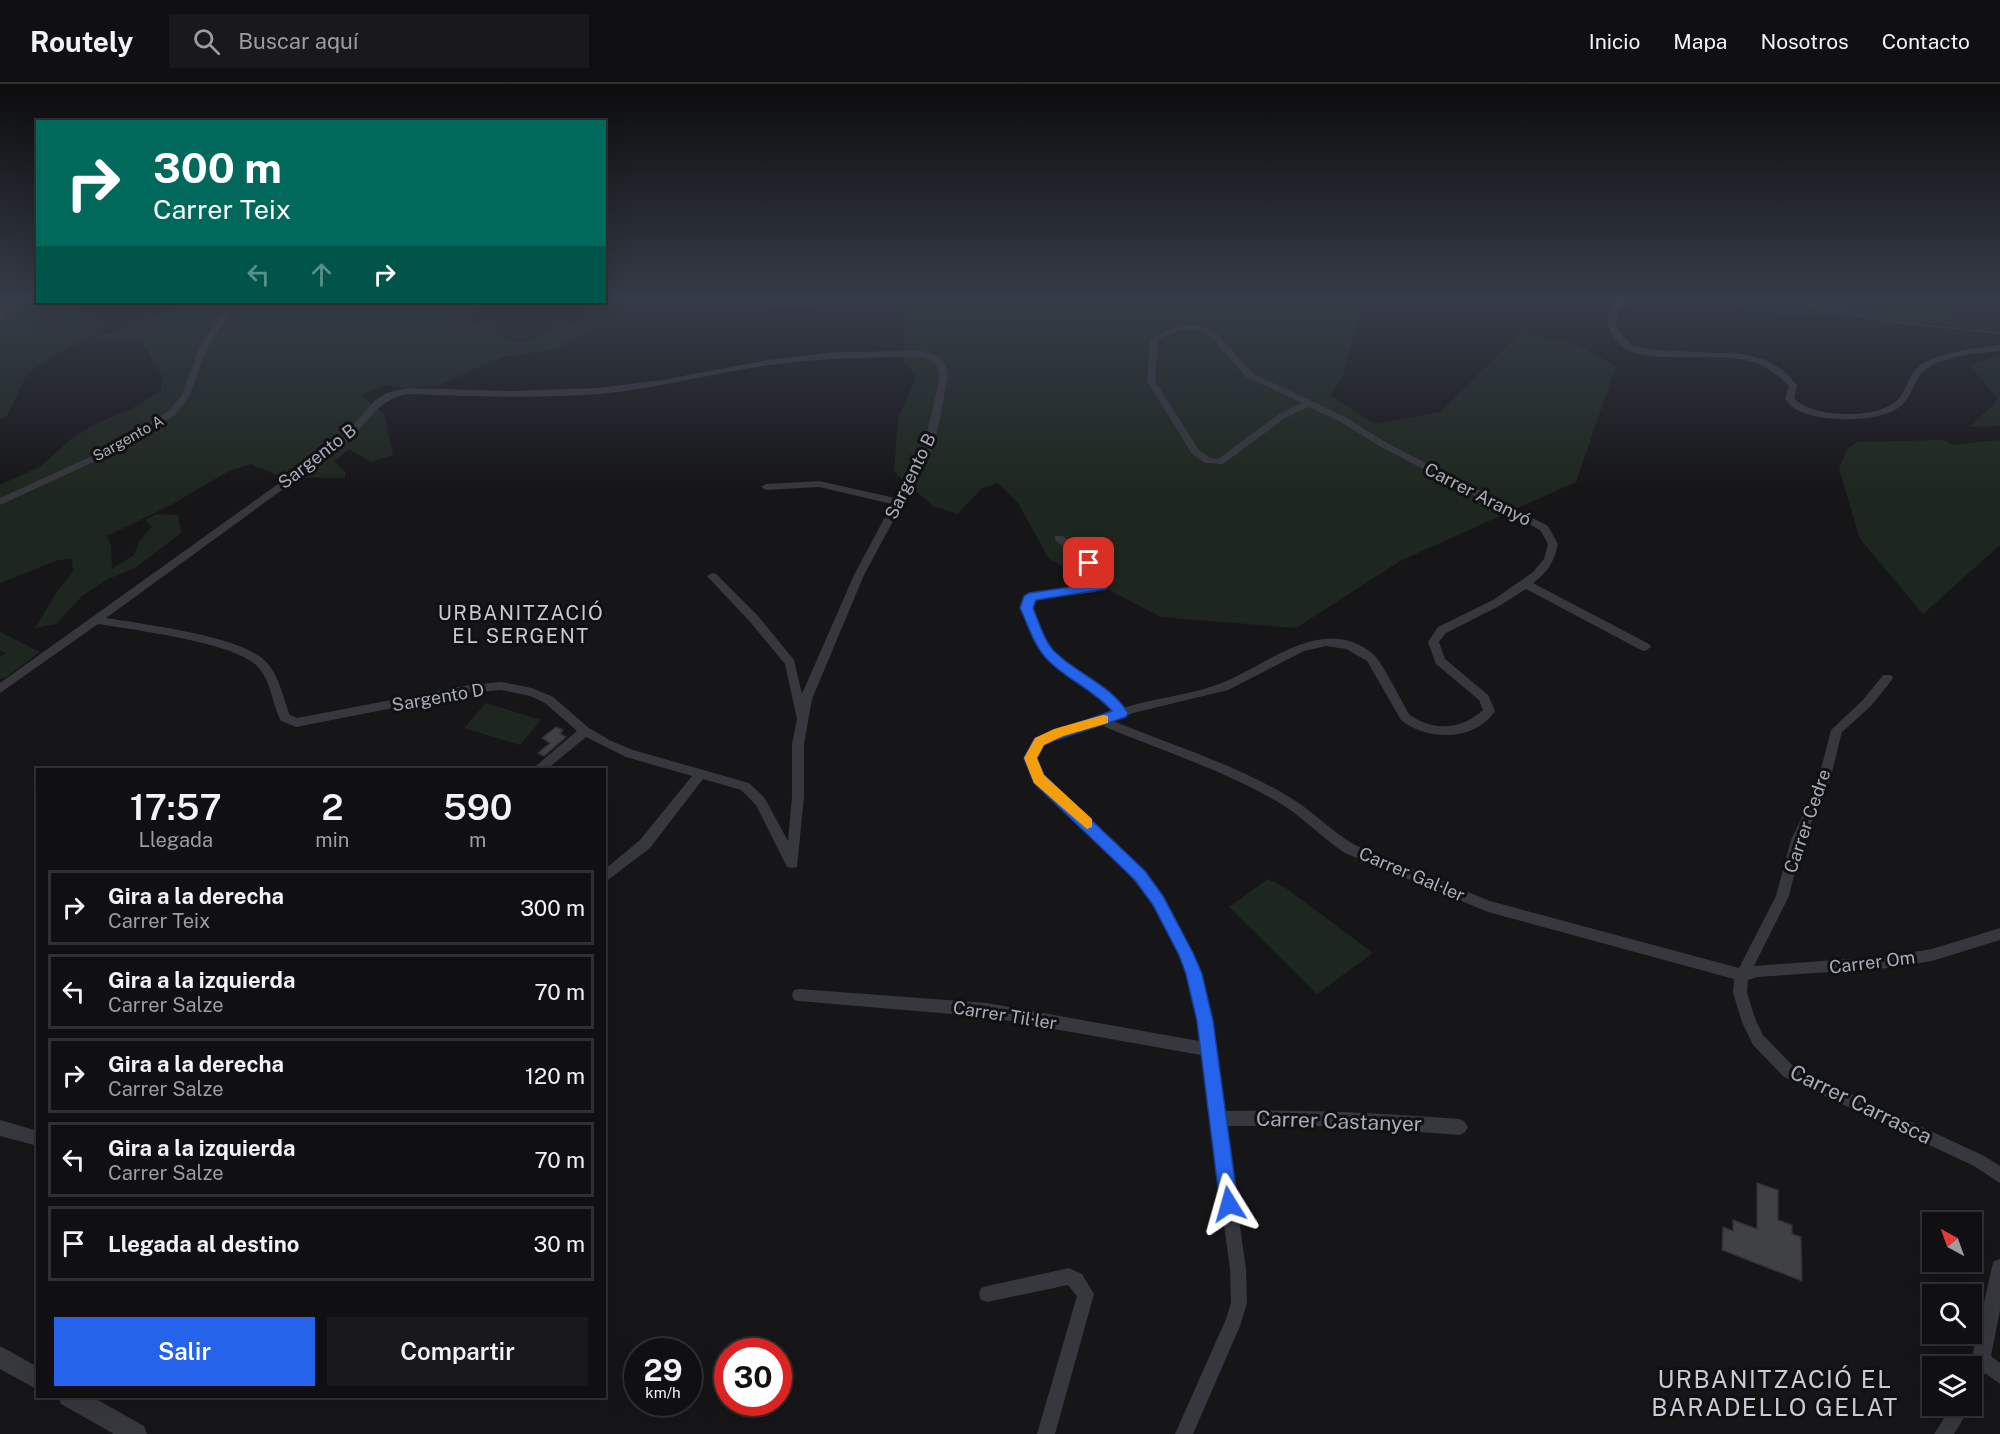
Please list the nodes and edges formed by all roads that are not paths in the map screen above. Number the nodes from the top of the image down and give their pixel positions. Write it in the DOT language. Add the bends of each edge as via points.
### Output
graph roads {
  1 [pos="198,363"];
  2 [pos="772,363"];
  3 [pos="939,363"];
  4 [pos="1152,363"];
  5 [pos="1239,363"];
  6 [pos="1760,363"];
  7 [pos="1932,363"];
  8 [pos="1309,403"];
  9 [pos="766,487"];
  10 [pos="0,502"];
  11 [pos="898,502"];
  12 [pos="1059,538"];
  13 [pos="712,576"];
  14 [pos="1526,584"];
  15 [pos="98,620"];
  16 [pos="1644,647"];
  17 [pos="1887,678"];
  18 [pos="0,689"];
  19 [pos="1121,713"];
  20 [pos="802,720"];
  21 [pos="1102,720"];
  22 [pos="585,731"];
  23 [pos="539,768"];
  24 [pos="701,773"];
  25 [pos="792,863"];
  26 [pos="606,876"];
  27 [pos="2000,934"];
  28 [pos="1742,975"];
  29 [pos="799,995"];
  30 [pos="1209,1050"];
  31 [pos="1218,1119"];
  32 [pos="1460,1127"];
  33 [pos="0,1128"];
  34 [pos="36,1138"];
  35 [pos="2000,1175"];
  36 [pos="2000,1267"];
  37 [pos="987,1294"];
  38 [pos="0,1357"];
  39 [pos="1982,1359"];
  40 [pos="2000,1375"];
  41 [pos="36,1378"];
  42 [pos="78,1399"];
  43 [pos="1955,1416"];
  44 [pos="135,1434"];
  45 [pos="1046,1434"];
  46 [pos="1184,1434"];
  47 [pos="1943,1434"];
  1 -- 10 [label="street, Sargento A" via="186,395 172,413 108,452"];
  2 -- 15 [label="street, Sargento B" via="599,391 407,391 390,395 377,403 341,441"];
  3 -- 11 [label="street, Sargento B" via="944,376 932,437"];
  4 -- 8 [label="street, Carrer Aranyó" via="1151,381 1195,452 1209,461 1220,462 1282,416"];
  5 -- 8 [label="street, Carrer Aranyó" via="1249,375"];
  6 -- 7 [label="street" via="1790,380 1793,386 1789,398 1793,405 1812,412 1864,417 1899,405 1912,375"];
  8 -- 14 [label="street, Carrer Aranyó" via="1544,528 1553,543 1552,555 1546,567"];
  9 -- 11 [label="street" via="819,484"];
  11 -- 20 [label="street, Sargento B" via="859,576 806,699"];
  12 -- 19 [label="street" via="1098,570 1104,582 1096,588 1034,596 1029,598 1026,608 1043,646 1052,656 1108,698"];
  13 -- 20 [label="street" via="790,663"];
  14 -- 16 [label="street"];
  14 -- 19 [label="street, Carrer Aranyó" via="1442,630 1433,642 1440,661 1489,705 1485,717 1470,727 1440,730 1412,724 1371,658 1348,645 1332,642 1301,648 1224,687"];
  15 -- 18 [label="street, Sargento B"];
  15 -- 22 [label="street, Sargento D" via="216,644 250,655 265,670 285,718 296,723 501,686 541,695"];
  17 -- 28 [label="street, Carrer Cedre" via="1867,704 1838,730 1822,788 1797,840 1782,896"];
  19 -- 21 [label="street, Carrer Aranyó"];
  20 -- 25 [label="street, Sargento B"];
  21 -- 28 [label="street, Carrer Gal·ler" via="1270,792 1350,849 1488,906"];
  21 -- 30 [label="street, Carrer Aranyó" via="1059,732 1040,742 1030,758 1032,768 1140,876 1158,900 1194,974"];
  22 -- 23 [label="street"];
  22 -- 24 [label="street, Sargento D" via="630,754"];
  24 -- 25 [label="street, Sargento D" via="733,781 754,793"];
  24 -- 26 [label="street" via="645,844"];
  27 -- 28 [label="street, Carrer Om" via="1932,955 1889,962"];
  28 -- 35 [label="street, Carrer Carrasca" via="1740,993 1749,1022 1758,1040 1789,1072 1979,1161"];
  29 -- 30 [label="street, Carrer Til·ler" via="987,1010"];
  30 -- 31 [label="street, Carrer Aranyó"];
  31 -- 32 [label="street, Carrer Castanyer" via="1347,1118"];
  31 -- 46 [label="street, Carrer Aranyó" via="1239,1303"];
  33 -- 34 [label="street"];
  36 -- 39 [label="street"];
  37 -- 45 [label="street" via="1069,1276 1086,1294"];
  38 -- 41 [label="street"];
  39 -- 40 [label="street"];
  42 -- 44 [label="street"];
  43 -- 47 [label="street"];
}
